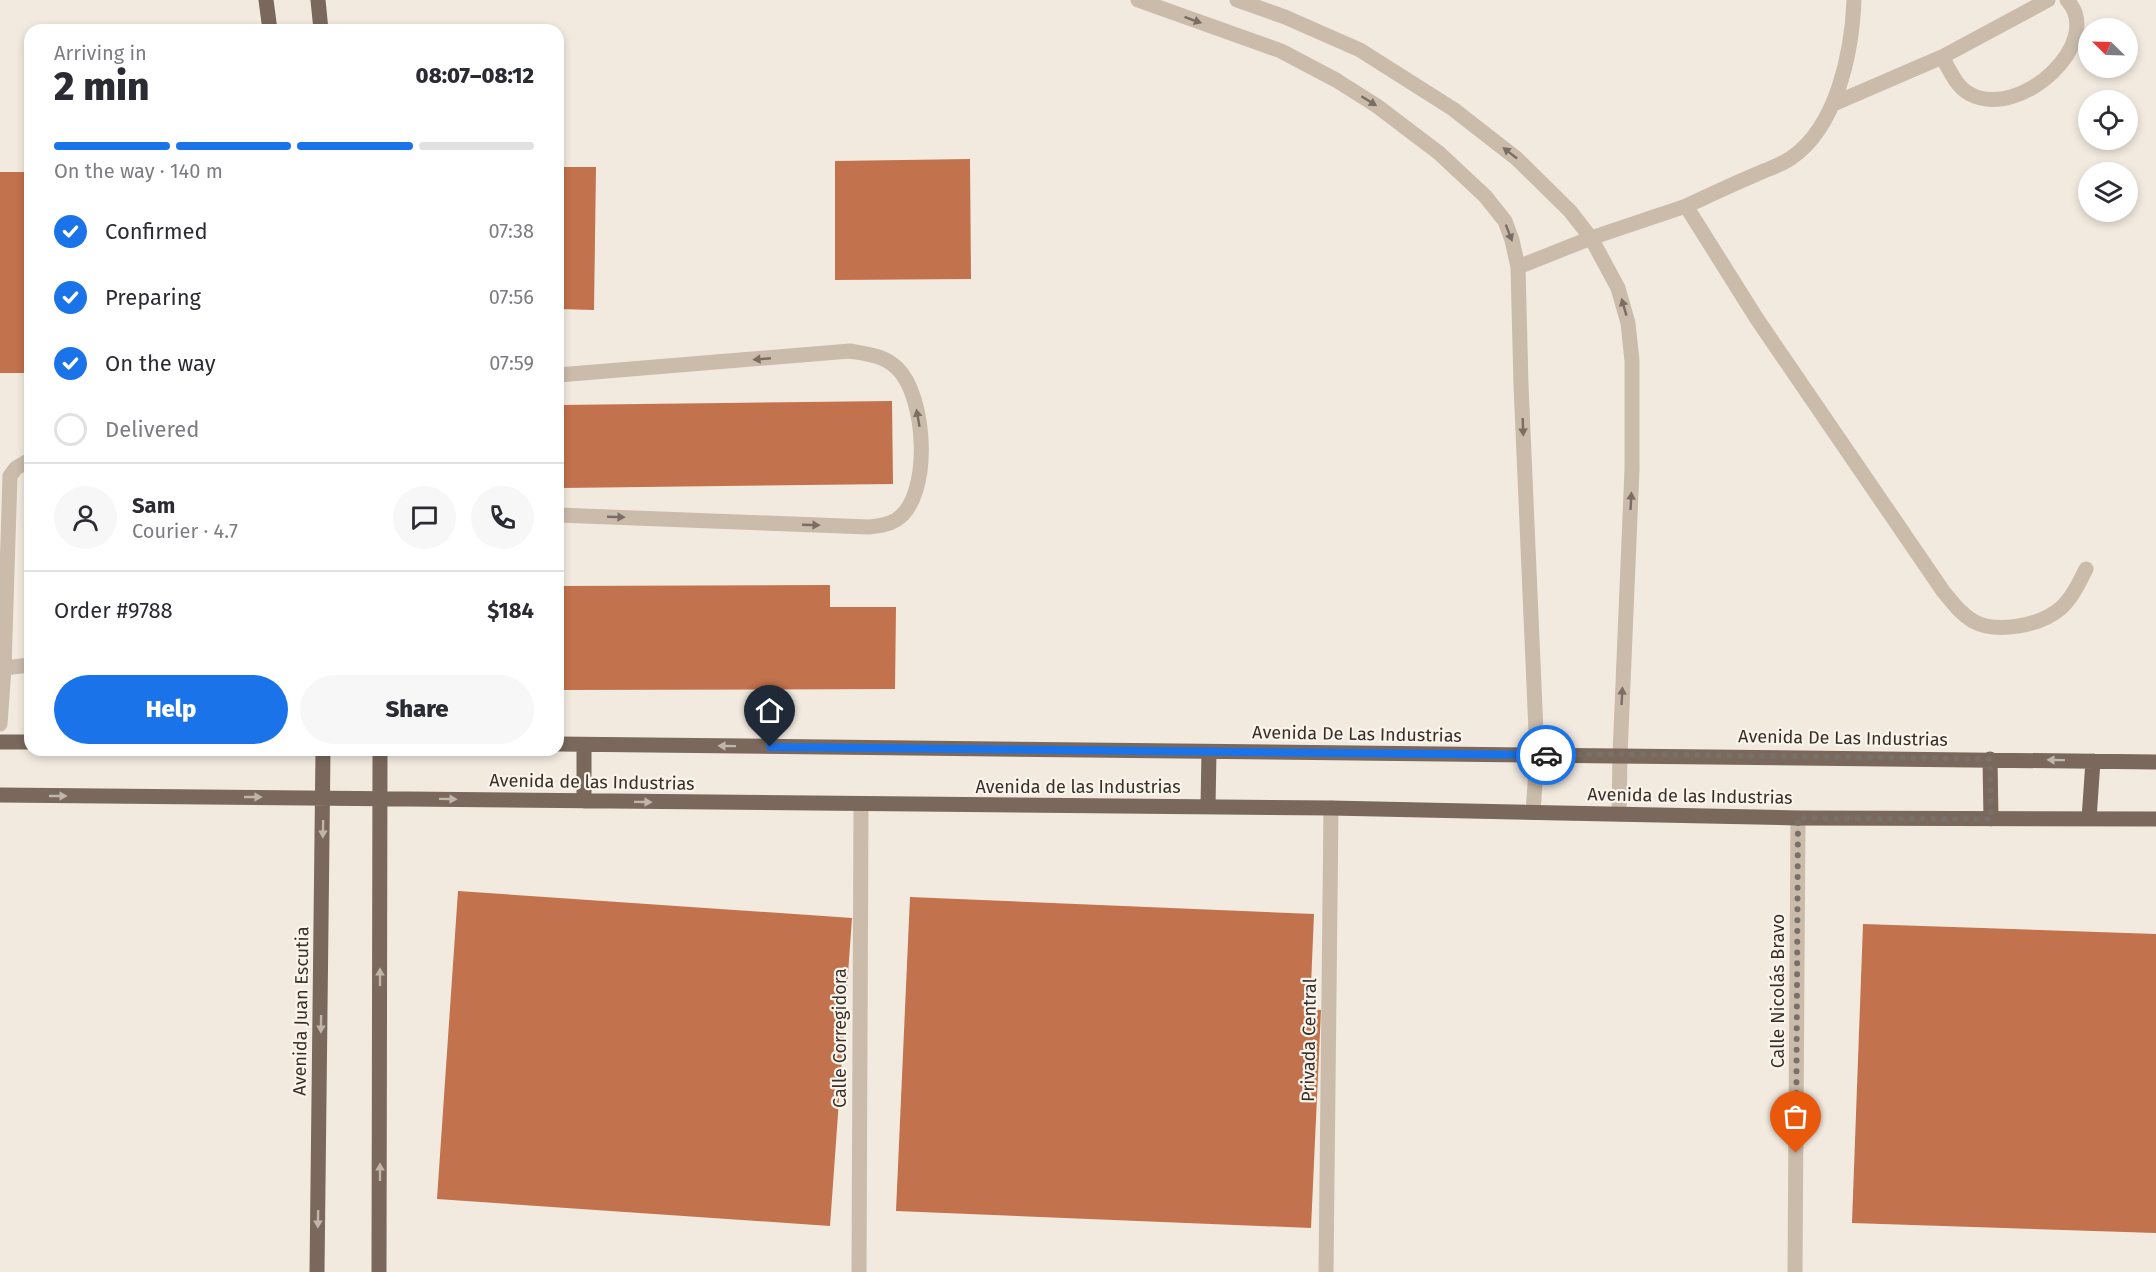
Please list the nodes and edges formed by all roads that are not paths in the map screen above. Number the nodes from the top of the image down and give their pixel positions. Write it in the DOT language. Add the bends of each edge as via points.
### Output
graph roads {
  1 [pos="266,0"];
  2 [pos="318,0"];
  3 [pos="1138,0"];
  4 [pos="1237,0"];
  5 [pos="1854,0"];
  6 [pos="2048,0"];
  7 [pos="2067,0"];
  8 [pos="269,24"];
  9 [pos="320,24"];
  10 [pos="1942,57"];
  11 [pos="1833,104"];
  12 [pos="1686,206"];
  13 [pos="1591,238"];
  14 [pos="1518,267"];
  15 [pos="564,375"];
  16 [pos="24,463"];
  17 [pos="564,515"];
  18 [pos="2086,569"];
  19 [pos="24,666"];
  20 [pos="4,668"];
  21 [pos="0,724"];
  22 [pos="0,742"];
  23 [pos="24,742"];
  24 [pos="564,744"];
  25 [pos="584,744"];
  26 [pos="1209,752"];
  27 [pos="1620,754"];
  28 [pos="1536,755"];
  29 [pos="323,756"];
  30 [pos="380,756"];
  31 [pos="1990,759"];
  32 [pos="2092,761"];
  33 [pos="2156,762"];
  34 [pos="0,795"];
  35 [pos="324,798"];
  36 [pos="381,798"];
  37 [pos="584,801"];
  38 [pos="861,805"];
  39 [pos="1208,807"];
  40 [pos="1331,808"];
  41 [pos="1533,812"];
  42 [pos="1620,814"];
  43 [pos="1798,818"];
  44 [pos="1991,819"];
  45 [pos="2089,819"];
  46 [pos="2156,819"];
  47 [pos="317,1272"];
  48 [pos="379,1272"];
  49 [pos="859,1272"];
  50 [pos="1326,1272"];
  51 [pos="1795,1272"];
  1 -- 8 [label="main road"];
  2 -- 9 [label="main road"];
  3 -- 14 [label="street, one-way" via="1281,51 1377,106 1439,153 1485,196 1505,221"];
  13 -- 4 [label="street, one-way" via="1570,211 1516,158 1453,109 1360,50"];
  5 -- 11 [label="street" via="1847,54"];
  6 -- 10 [label="street"];
  7 -- 10 [label="street" via="2076,15 2077,32 2069,49 2048,78 2015,97 1996,99 1970,94 1959,85"];
  10 -- 11 [label="street"];
  11 -- 12 [label="street" via="1823,125 1791,158"];
  12 -- 13 [label="street"];
  12 -- 18 [label="street" via="1757,319 1960,611 1992,628 2040,620 2060,609 2076,590"];
  13 -- 14 [label="street"];
  27 -- 13 [label="street, one-way" via="1632,469 1632,361 1628,323 1618,288"];
  14 -- 28 [label="street, one-way"];
  17 -- 15 [label="street, one-way" via="885,525 897,520 913,496 921,439 918,412 899,369 885,359 850,351"];
  16 -- 20 [label="street" via="10,476"];
  19 -- 20 [label="street"];
  20 -- 21 [label="street"];
  22 -- 23 [label="main road"];
  24 -- 25 [label="main road, Avenida De Las Industrias"];
  26 -- 25 [label="main road, Avenida De Las Industrias, one-way"];
  25 -- 37 [label="main road"];
  26 -- 28 [label="main road, Avenida De Las Industrias"];
  26 -- 39 [label="main road"];
  27 -- 28 [label="main road, Avenida De Las Industrias"];
  27 -- 31 [label="main road, Avenida De Las Industrias"];
  27 -- 42 [label="street"];
  28 -- 41 [label="street"];
  29 -- 35 [label="main road, Avenida Juan Escutia"];
  30 -- 36 [label="main road"];
  32 -- 31 [label="main road, Avenida De Las Industrias, one-way"];
  31 -- 44 [label="main road"];
  32 -- 33 [label="main road, Avenida De Las Industrias"];
  32 -- 45 [label="main road"];
  34 -- 35 [label="main road, Avenida de las Industrias, one-way"];
  35 -- 36 [label="main road, Avenida de las Industrias"];
  35 -- 47 [label="main road, Avenida Juan Escutia, one-way"];
  36 -- 37 [label="main road, Avenida de las Industrias, one-way"];
  48 -- 36 [label="main road, one-way"];
  37 -- 38 [label="main road, Avenida de las Industrias, one-way"];
  38 -- 39 [label="main road, Avenida de las Industrias"];
  38 -- 49 [label="street, Calle Corregidora"];
  39 -- 40 [label="main road, Avenida de las Industrias"];
  40 -- 41 [label="main road, Avenida de las Industrias"];
  40 -- 50 [label="street, Privada Central"];
  41 -- 42 [label="main road, Avenida de las Industrias"];
  42 -- 43 [label="main road, Avenida de las Industrias"];
  43 -- 44 [label="main road, Avenida de las Industrias"];
  43 -- 51 [label="street, Calle Nicolás Bravo"];
  44 -- 45 [label="main road, Avenida de las Industrias"];
  45 -- 46 [label="main road, Avenida de las Industrias"];
}
